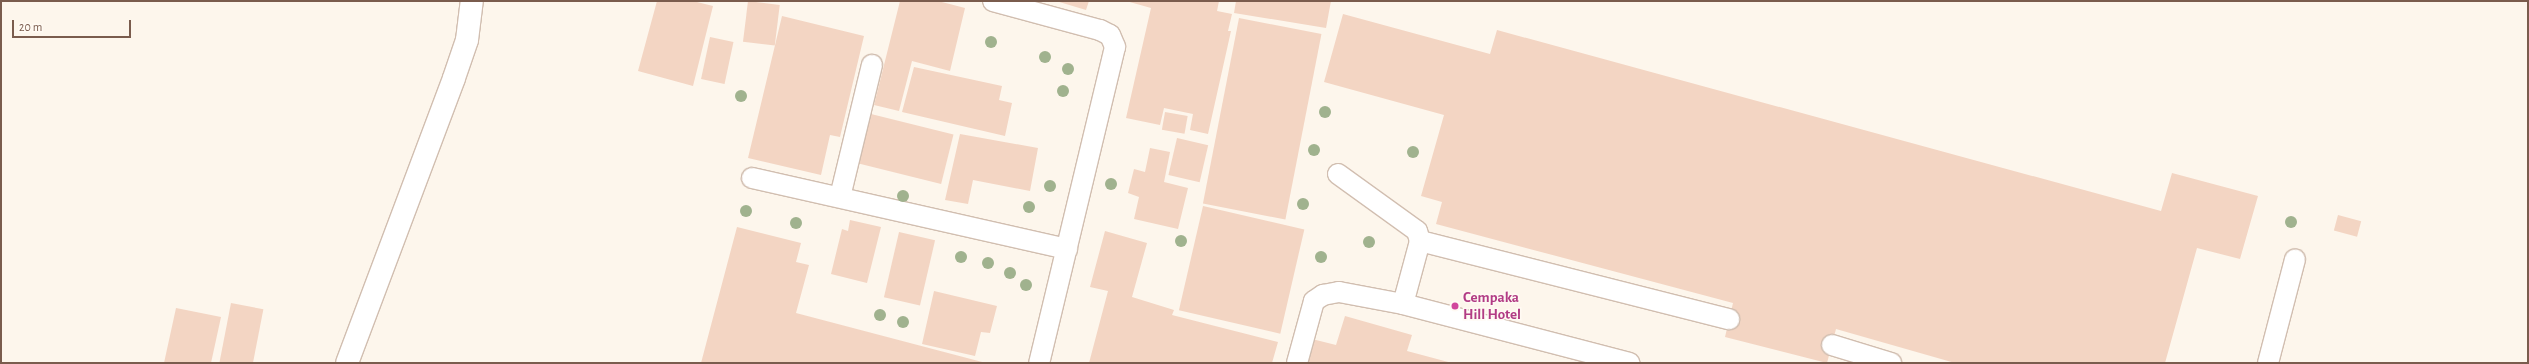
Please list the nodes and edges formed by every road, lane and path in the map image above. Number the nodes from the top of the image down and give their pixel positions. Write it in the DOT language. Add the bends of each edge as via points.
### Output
graph roads {
  1 [pos="472,1"];
  2 [pos="994,1"];
  3 [pos="872,65"];
  4 [pos="1338,174"];
  5 [pos="752,178"];
  6 [pos="840,197"];
  7 [pos="1420,241"];
  8 [pos="1067,249"];
  9 [pos="2295,258"];
  10 [pos="1403,304"];
  11 [pos="1729,319"];
  12 [pos="1832,345"];
  13 [pos="347,363"];
  14 [pos="1039,363"];
  15 [pos="1297,363"];
  16 [pos="1629,363"];
  17 [pos="1891,363"];
  18 [pos="2268,363"];
  1 -- 13 [label="street" via="467,40 454,78"];
  2 -- 8 [label="lane" via="1100,30 1110,35 1115,47"];
  3 -- 6 [label="lane"];
  4 -- 7 [label="lane" via="1417,231"];
  5 -- 6 [label="lane"];
  6 -- 8 [label="lane"];
  7 -- 10 [label="lane"];
  7 -- 11 [label="lane"];
  8 -- 14 [label="lane"];
  9 -- 18 [label="lane"];
  10 -- 15 [label="lane" via="1339,292 1323,295 1314,301"];
  10 -- 16 [label="lane"];
  12 -- 17 [label="lane"];
}
